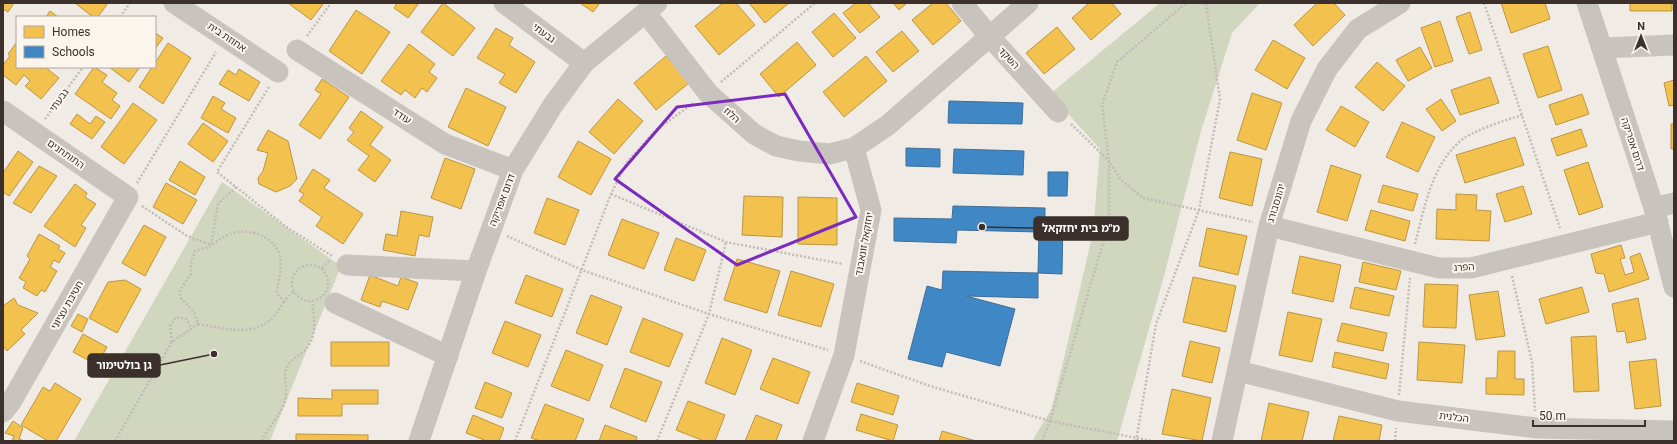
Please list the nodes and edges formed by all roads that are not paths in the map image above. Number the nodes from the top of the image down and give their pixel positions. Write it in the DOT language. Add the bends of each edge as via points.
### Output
graph roads {
  1 [pos="174,3"];
  2 [pos="504,3"];
  3 [pos="962,3"];
  4 [pos="1028,3"];
  5 [pos="1400,3"];
  6 [pos="1587,3"];
  7 [pos="651,8"];
  8 [pos="989,36"];
  9 [pos="1674,45"];
  10 [pos="1602,48"];
  11 [pos="297,50"];
  12 [pos="584,63"];
  13 [pos="278,72"];
  14 [pos="3,111"];
  15 [pos="1058,112"];
  16 [pos="854,148"];
  17 [pos="513,170"];
  18 [pos="128,197"];
  19 [pos="1674,202"];
  20 [pos="1656,215"];
  21 [pos="1269,226"];
  22 [pos="347,265"];
  23 [pos="476,271"];
  24 [pos="1674,287"];
  25 [pos="335,303"];
  26 [pos="448,356"];
  27 [pos="1238,371"];
  28 [pos="6,403"];
  29 [pos="1674,431"];
  30 [pos="419,441"];
  31 [pos="813,441"];
  32 [pos="1222,441"];
  1 -- 13 [label="street, אחוזת בית"];
  2 -- 12 [label="street, גבעתי"];
  3 -- 8 [label="street, השקד"];
  4 -- 8 [label="street"];
  5 -- 21 [label="street, יהונסבורג" via="1358,28 1327,69 1301,121"];
  6 -- 10 [label="street, דרום אפריקה"];
  7 -- 12 [label="street, דרום אפריקה"];
  7 -- 16 [label="street, הלוז" via="708,93 754,134 776,146 799,151 829,154"];
  8 -- 15 [label="street, השקד"];
  8 -- 16 [label="street" via="888,125"];
  9 -- 10 [label="street"];
  10 -- 20 [label="street, דרום אפריקה"];
  11 -- 17 [label="street, עודד" via="445,144"];
  12 -- 17 [label="street, דרום אפריקה" via="553,104"];
  14 -- 18 [label="street, התותחנים"];
  16 -- 31 [label="street, יחזקאל זונאבנד" via="871,210 844,355"];
  17 -- 23 [label="street, דרום אפריקה"];
  18 -- 28 [label="street, חטיבת עציוני"];
  19 -- 20 [label="street, הפרג"];
  20 -- 21 [label="street, הפרג" via="1566,246 1471,268 1438,268"];
  20 -- 24 [label="street, דרום אפריקה"];
  21 -- 27 [label="street, יהונסבורג"];
  22 -- 23 [label="street"];
  23 -- 26 [label="street, דרום אפריקה"];
  25 -- 26 [label="street"];
  26 -- 30 [label="street, דרום אפריקה"];
  27 -- 29 [label="street, הכלנית" via="1398,410 1536,428"];
  27 -- 32 [label="street, יהונסבורג"];
}
